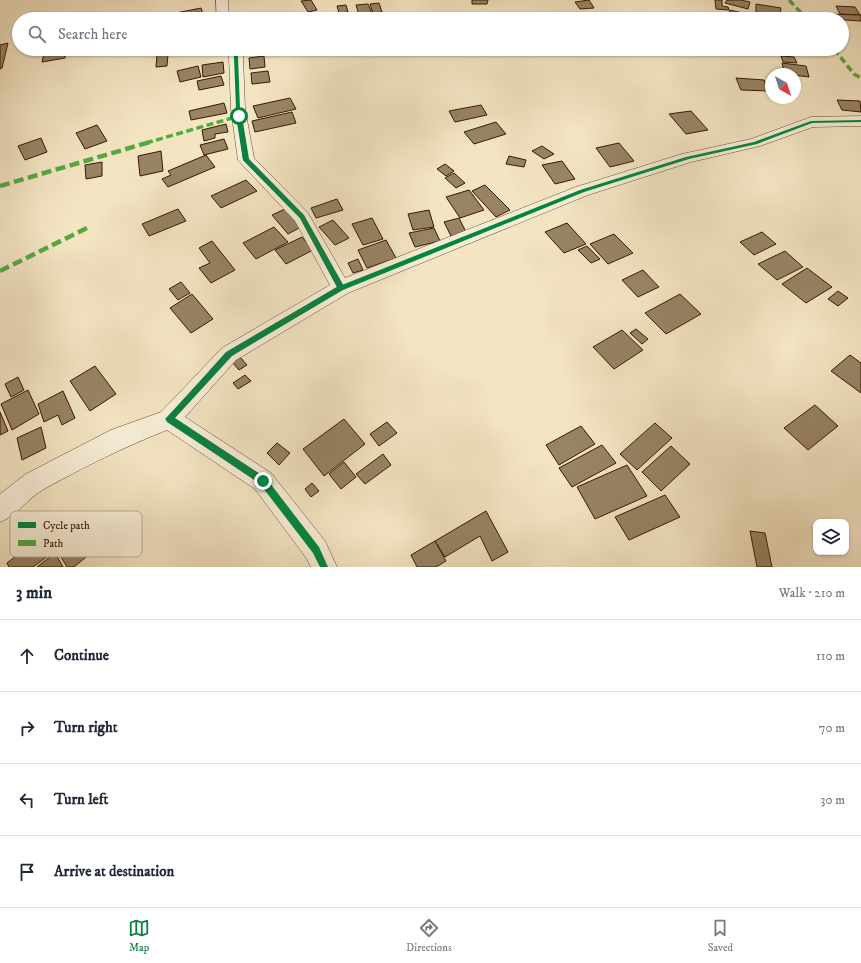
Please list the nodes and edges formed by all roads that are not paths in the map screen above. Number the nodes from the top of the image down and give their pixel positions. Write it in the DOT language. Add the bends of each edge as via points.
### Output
graph roads {
  1 [pos="222,0"];
  2 [pos="223,12"];
  3 [pos="236,56"];
  4 [pos="861,121"];
  5 [pos="341,288"];
  6 [pos="169,419"];
  7 [pos="0,510"];
  8 [pos="324,567"];
  1 -- 2 [label="street"];
  3 -- 5 [label="street" via="238,110 246,160 302,217"];
  4 -- 5 [label="street" via="812,122 756,143 688,158 590,189"];
  5 -- 6 [label="street" via="229,354"];
  6 -- 7 [label="street" via="119,438 34,482"];
  6 -- 8 [label="street" via="263,481 316,550"];
}
